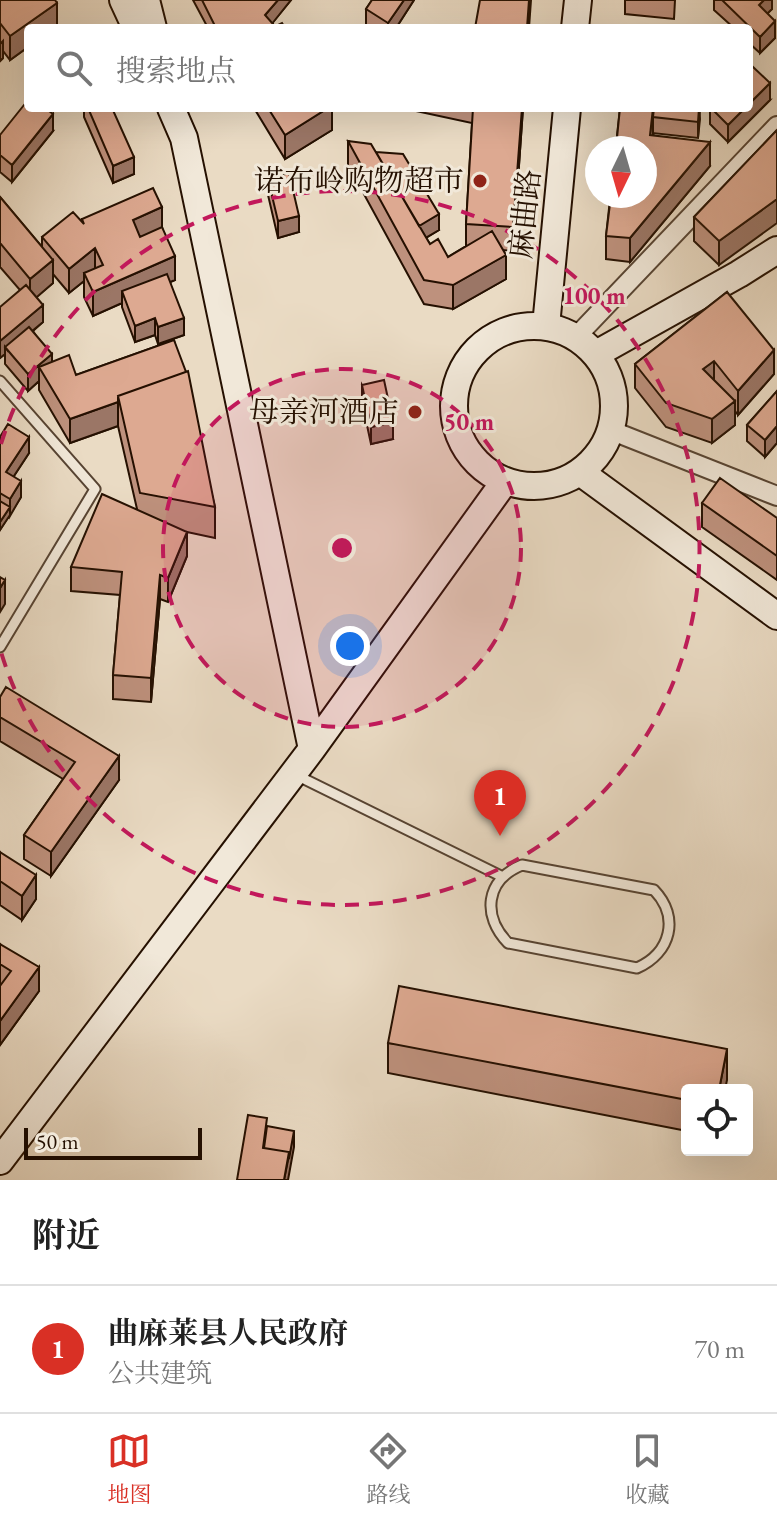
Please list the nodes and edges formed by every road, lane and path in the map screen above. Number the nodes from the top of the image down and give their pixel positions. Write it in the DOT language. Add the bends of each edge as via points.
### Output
graph roads {
  1 [pos="123,0"];
  2 [pos="146,0"];
  3 [pos="578,0"];
  4 [pos="134,24"];
  5 [pos="152,24"];
  6 [pos="575,24"];
  7 [pos="174,112"];
  8 [pos="567,112"];
  9 [pos="777,126"];
  10 [pos="777,250"];
  11 [pos="546,326"];
  12 [pos="586,346"];
  13 [pos="0,381"];
  14 [pos="610,430"];
  15 [pos="580,472"];
  16 [pos="505,481"];
  17 [pos="777,496"];
  18 [pos="777,616"];
  19 [pos="0,647"];
  20 [pos="312,749"];
  21 [pos="293,774"];
  22 [pos="503,877"];
  23 [pos="0,1161"];
  1 -- 4 [label="main road"];
  2 -- 5 [label="main road"];
  3 -- 6 [label="main road"];
  7 -- 20 [label="main road"];
  8 -- 11 [label="main road, 麻曲路"];
  9 -- 12 [label="street"];
  10 -- 12 [label="main road" via="739,274"];
  11 -- 12 [label="main road"];
  11 -- 16 [label="main road" via="513,328 482,343 461,369 455,391 458,435 477,463"];
  12 -- 14 [label="main road" via="609,377 614,404"];
  13 -- 19 [label="lane" via="95,489"];
  14 -- 15 [label="main road"];
  14 -- 17 [label="street"];
  15 -- 16 [label="main road" via="557,483"];
  15 -- 18 [label="main road"];
  16 -- 20 [label="main road"];
  20 -- 21 [label="main road"];
  21 -- 22 [label="lane"];
  21 -- 23 [label="main road"];
  22 -- 22 [label="lane" via="491,910 493,923 508,943 637,968 665,944 670,921 654,890 522,865"];
}
